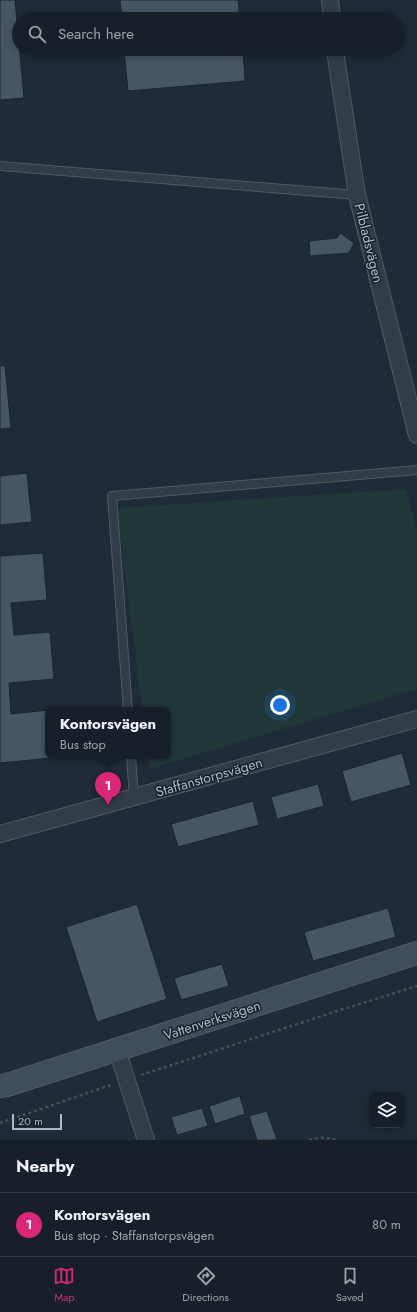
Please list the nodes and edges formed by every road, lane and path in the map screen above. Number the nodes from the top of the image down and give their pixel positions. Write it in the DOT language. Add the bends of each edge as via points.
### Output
graph roads {
  1 [pos="330,0"];
  2 [pos="331,12"];
  3 [pos="336,56"];
  4 [pos="0,166"];
  5 [pos="357,196"];
  6 [pos="417,435"];
  7 [pos="417,470"];
  8 [pos="128,707"];
  9 [pos="417,719"];
  10 [pos="131,759"];
  11 [pos="134,798"];
  12 [pos="0,834"];
  13 [pos="417,953"];
  14 [pos="417,986"];
  15 [pos="117,1050"];
  16 [pos="127,1080"];
  17 [pos="2,1087"];
  18 [pos="0,1123"];
  19 [pos="146,1140"];
  20 [pos="309,1140"];
  21 [pos="337,1140"];
  1 -- 2 [label="street"];
  3 -- 5 [label="street, Pilbladsvägen"];
  4 -- 5 [label="lane"];
  5 -- 6 [label="street, Pilbladsvägen"];
  7 -- 8 [label="lane" via="112,496"];
  9 -- 11 [label="street, Staffanstorpsvägen"];
  10 -- 11 [label="lane"];
  11 -- 12 [label="street, Staffanstorpsvägen"];
  13 -- 15 [label="street, Vattenverksvägen"];
  14 -- 16 [label="path"];
  15 -- 16 [label="street"];
  15 -- 17 [label="street, Vattenverksvägen"];
  16 -- 18 [label="path"];
  16 -- 19 [label="street"];
  20 -- 21 [label="path"];
}
